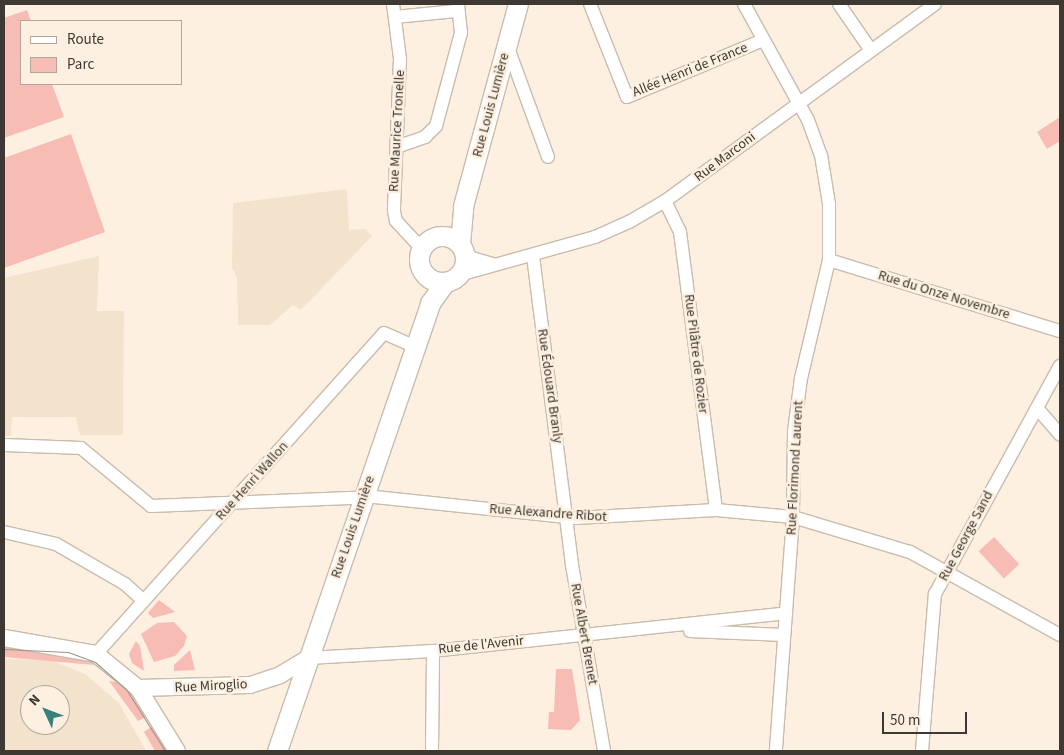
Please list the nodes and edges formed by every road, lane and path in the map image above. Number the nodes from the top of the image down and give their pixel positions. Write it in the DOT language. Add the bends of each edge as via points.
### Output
graph roads {
  1 [pos="393,4"];
  2 [pos="518,4"];
  3 [pos="590,4"];
  4 [pos="744,4"];
  5 [pos="935,4"];
  6 [pos="844,6"];
  7 [pos="457,7"];
  8 [pos="395,17"];
  9 [pos="761,41"];
  10 [pos="507,45"];
  11 [pos="870,49"];
  12 [pos="796,104"];
  13 [pos="399,146"];
  14 [pos="548,157"];
  15 [pos="664,202"];
  16 [pos="463,206"];
  17 [pos="441,236"];
  18 [pos="422,248"];
  19 [pos="463,250"];
  20 [pos="533,256"];
  21 [pos="829,260"];
  22 [pos="493,264"];
  23 [pos="444,278"];
  24 [pos="1060,331"];
  25 [pos="415,347"];
  26 [pos="1060,366"];
  27 [pos="1037,408"];
  28 [pos="1060,434"];
  29 [pos="4,445"];
  30 [pos="363,499"];
  31 [pos="231,505"];
  32 [pos="716,510"];
  33 [pos="568,517"];
  34 [pos="793,517"];
  35 [pos="4,532"];
  36 [pos="946,569"];
  37 [pos="144,601"];
  38 [pos="786,613"];
  39 [pos="655,629"];
  40 [pos="585,634"];
  41 [pos="784,635"];
  42 [pos="1060,635"];
  43 [pos="4,638"];
  44 [pos="433,650"];
  45 [pos="96,654"];
  46 [pos="308,658"];
  47 [pos="138,688"];
  48 [pos="177,751"];
  49 [pos="277,751"];
  50 [pos="432,751"];
  51 [pos="604,751"];
  52 [pos="776,751"];
  53 [pos="922,751"];
  1 -- 8 [label="street, Rue Maurice Tronelle"];
  2 -- 10 [label="main road, Rue Louis Lumière"];
  3 -- 9 [label="street, Allée Henri de France" via="627,97"];
  4 -- 9 [label="street, Rue Florimond Laurent"];
  5 -- 11 [label="street, Rue Marconi"];
  6 -- 11 [label="street"];
  7 -- 8 [label="street"];
  7 -- 13 [label="street" via="461,33 436,126 425,137"];
  8 -- 13 [label="street, Rue Maurice Tronelle" via="400,59"];
  9 -- 12 [label="street, Rue Florimond Laurent"];
  10 -- 14 [label="street"];
  10 -- 16 [label="main road, Rue Louis Lumière"];
  11 -- 12 [label="street, Rue Marconi"];
  12 -- 15 [label="street, Rue Marconi"];
  12 -- 21 [label="street, Rue Florimond Laurent" via="821,155 829,204"];
  13 -- 18 [label="street, Rue Maurice Tronelle" via="396,222"];
  15 -- 20 [label="street, Rue Marconi" via="595,237"];
  15 -- 32 [label="street, Rue Pilâtre de Rozier" via="680,232"];
  16 -- 17 [label="main road, Rue Louis Lumière"];
  16 -- 19 [label="main road, Rue Louis Lumière"];
  17 -- 18 [label="main road"];
  17 -- 19 [label="main road"];
  18 -- 23 [label="main road" via="419,264"];
  19 -- 22 [label="street, Rue Marconi"];
  19 -- 23 [label="main road, Rue Louis Lumière"];
  20 -- 22 [label="street, Rue Marconi"];
  20 -- 33 [label="street, Rue Édouard Branly"];
  21 -- 24 [label="street, Rue du Onze Novembre"];
  21 -- 34 [label="street, Rue Florimond Laurent" via="801,378 794,431"];
  22 -- 23 [label="street, Rue Marconi"];
  23 -- 25 [label="main road, Rue Louis Lumière" via="430,303"];
  25 -- 30 [label="main road, Rue Louis Lumière"];
  25 -- 31 [label="street, Rue Henri Wallon" via="384,333"];
  26 -- 27 [label="street, Rue George Sand"];
  27 -- 28 [label="street"];
  27 -- 36 [label="street, Rue George Sand"];
  29 -- 31 [label="street, Rue Alexandre Ribot" via="81,448 151,506"];
  30 -- 31 [label="street, Rue Alexandre Ribot"];
  30 -- 33 [label="street, Rue Alexandre Ribot"];
  30 -- 46 [label="main road, Rue Louis Lumière"];
  31 -- 37 [label="street, Rue Henri Wallon"];
  32 -- 33 [label="street, Rue Alexandre Ribot"];
  32 -- 34 [label="street, Rue Alexandre Ribot"];
  33 -- 40 [label="street, Rue Albert Brenet"];
  34 -- 36 [label="street, Rue Alexandre Ribot" via="873,537"];
  34 -- 38 [label="street, Rue Florimond Laurent"];
  35 -- 37 [label="street" via="56,544 125,584"];
  36 -- 42 [label="street, Rue Alexandre Ribot"];
  36 -- 53 [label="street, Rue George Sand" via="930,619"];
  37 -- 45 [label="street, Rue Henri Wallon"];
  38 -- 39 [label="street, Rue de l'Avenir"];
  38 -- 41 [label="street, Rue Florimond Laurent"];
  39 -- 40 [label="street, Rue de l'Avenir"];
  39 -- 41 [label="street, Rue de l'Avenir"];
  40 -- 44 [label="street, Rue de l'Avenir"];
  40 -- 51 [label="street, Rue Albert Brenet"];
  41 -- 52 [label="street, Rue Florimond Laurent"];
  43 -- 45 [label="street"];
  44 -- 46 [label="street, Rue de l'Avenir"];
  44 -- 50 [label="street"];
  45 -- 47 [label="street"];
  46 -- 47 [label="street, Rue Miroglio" via="280,675 250,685"];
  46 -- 49 [label="main road, Rue Louis Lumière"];
  47 -- 48 [label="street"];
}
